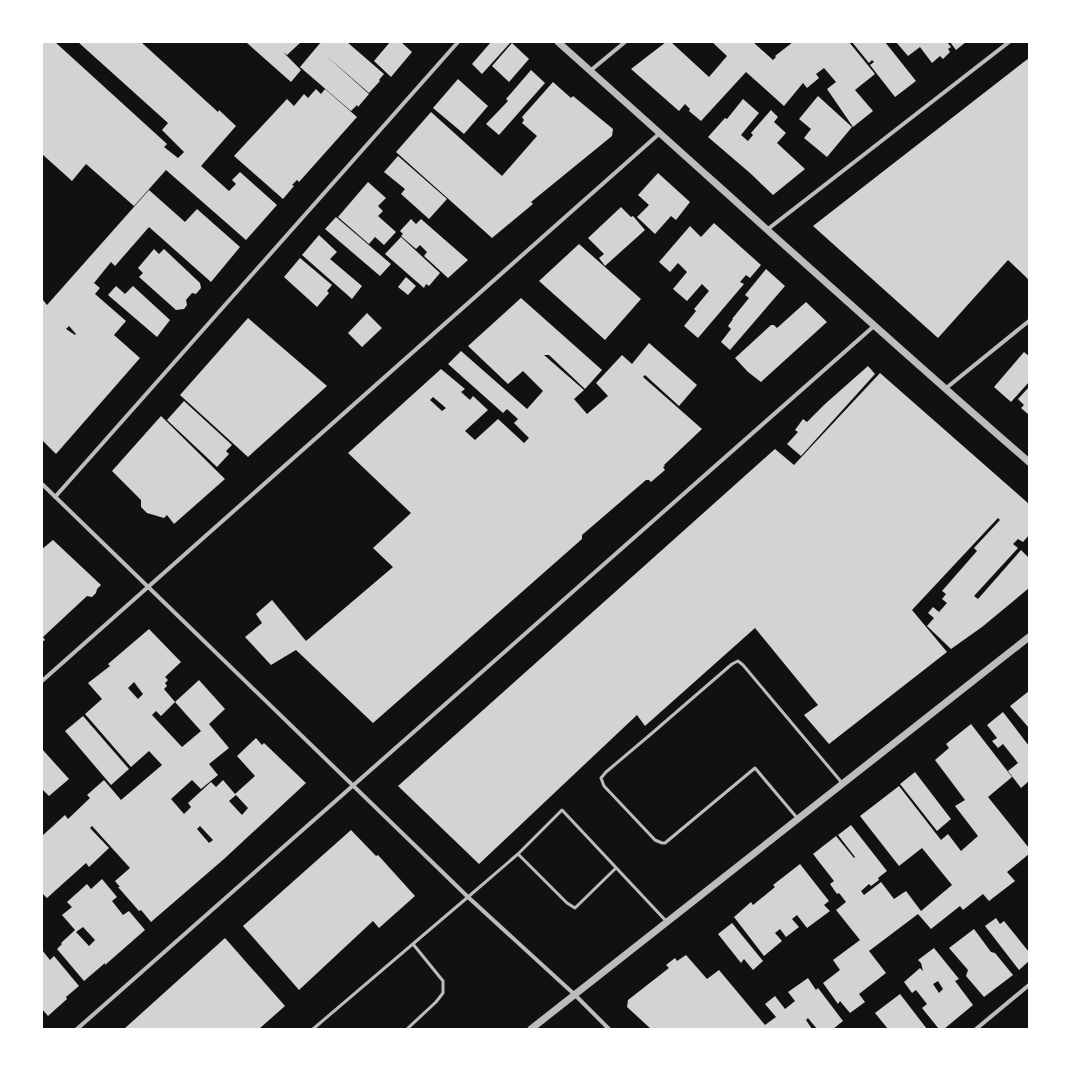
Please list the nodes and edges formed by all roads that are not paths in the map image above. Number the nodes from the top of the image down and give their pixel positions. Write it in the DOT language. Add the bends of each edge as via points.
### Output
graph roads {
  1 [pos="458,42"];
  2 [pos="558,42"];
  3 [pos="625,42"];
  4 [pos="1009,42"];
  5 [pos="590,71"];
  6 [pos="660,133"];
  7 [pos="768,230"];
  8 [pos="1029,321"];
  9 [pos="874,326"];
  10 [pos="945,389"];
  11 [pos="1029,462"];
  12 [pos="42,484"];
  13 [pos="55,496"];
  14 [pos="147,588"];
  15 [pos="1029,637"];
  16 [pos="42,681"];
  17 [pos="843,784"];
  18 [pos="353,786"];
  19 [pos="798,820"];
  20 [pos="518,854"];
  21 [pos="616,868"];
  22 [pos="468,897"];
  23 [pos="667,922"];
  24 [pos="413,944"];
  25 [pos="1029,985"];
  26 [pos="574,994"];
  27 [pos="77,1029"];
  28 [pos="313,1029"];
  29 [pos="407,1029"];
  30 [pos="531,1029"];
  31 [pos="609,1029"];
  32 [pos="976,1029"];
  1 -- 13 [label="street"];
  2 -- 5 [label="street"];
  3 -- 5 [label="street"];
  4 -- 7 [label="street"];
  5 -- 6 [label="street"];
  6 -- 7 [label="street"];
  6 -- 14 [label="street"];
  7 -- 9 [label="street"];
  8 -- 10 [label="street"];
  9 -- 10 [label="street"];
  9 -- 18 [label="street"];
  10 -- 11 [label="street"];
  12 -- 13 [label="street"];
  13 -- 14 [label="street"];
  14 -- 16 [label="street"];
  14 -- 18 [label="street"];
  15 -- 17 [label="street"];
  17 -- 19 [label="street"];
  17 -- 19 [label="lane" via="738,661 602,778 604,786 655,840 662,843 754,768"];
  18 -- 22 [label="street"];
  18 -- 27 [label="street"];
  19 -- 23 [label="street"];
  20 -- 21 [label="lane" via="574,908"];
  20 -- 21 [label="lane" via="562,810"];
  20 -- 22 [label="lane"];
  21 -- 23 [label="lane"];
  22 -- 24 [label="lane"];
  22 -- 26 [label="street"];
  23 -- 26 [label="street"];
  24 -- 28 [label="lane"];
  24 -- 29 [label="lane" via="444,981 443,992 436,1002"];
  25 -- 32 [label="street"];
  26 -- 30 [label="street"];
  26 -- 31 [label="street"];
}
